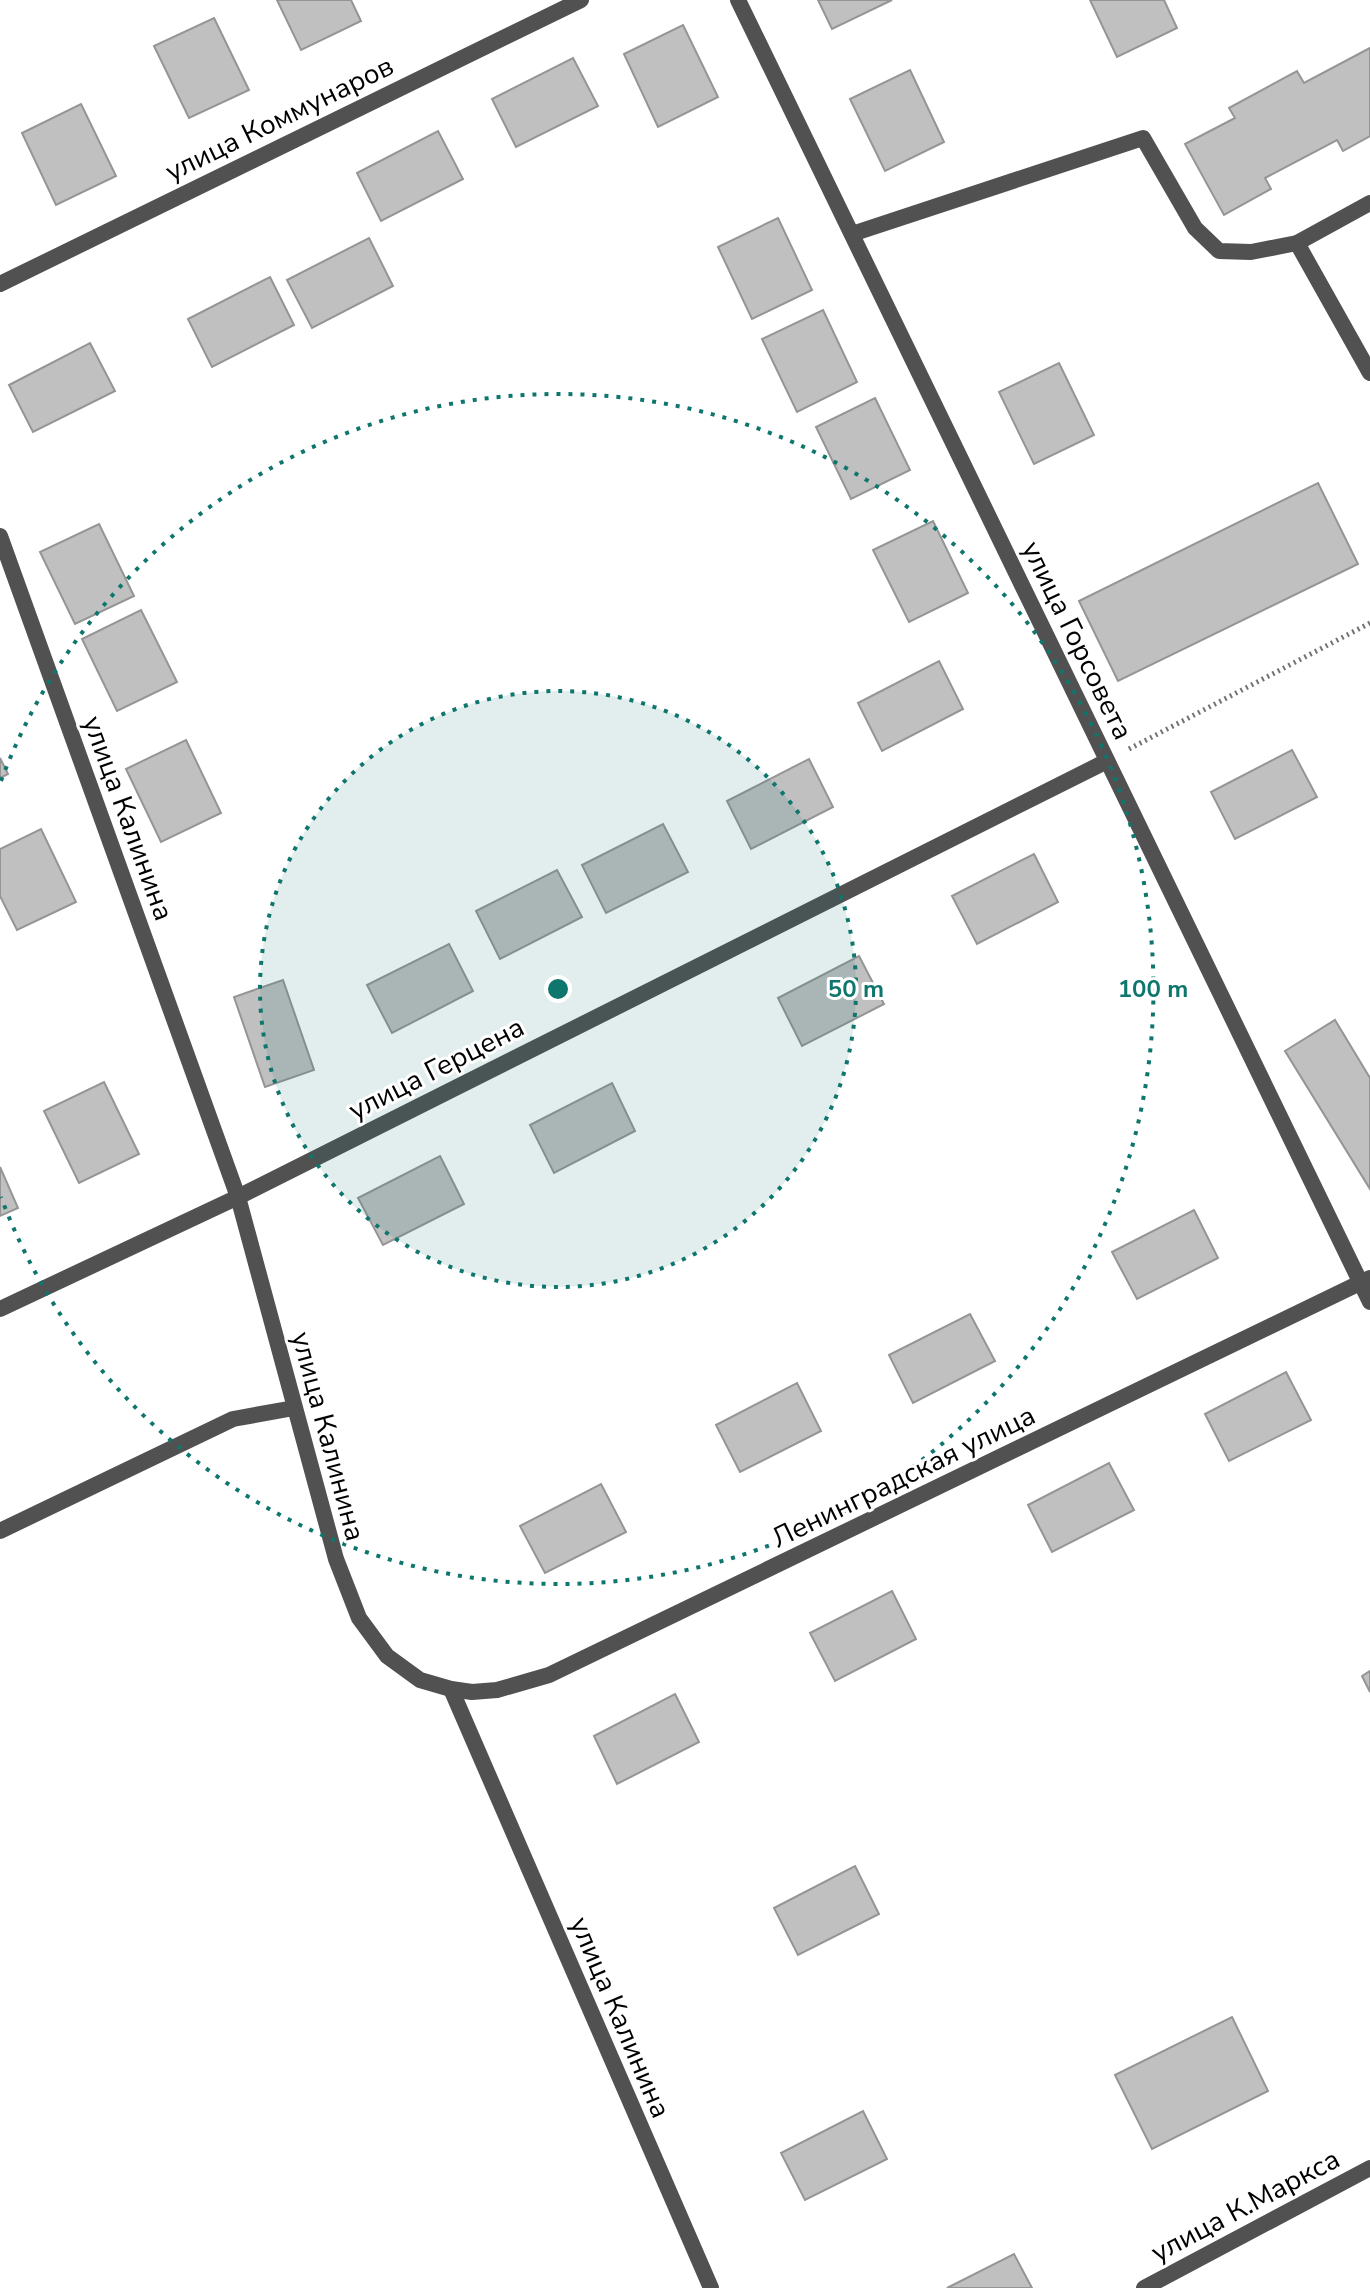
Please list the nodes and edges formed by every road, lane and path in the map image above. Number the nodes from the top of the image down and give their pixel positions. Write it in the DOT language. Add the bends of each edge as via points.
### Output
graph roads {
  1 [pos="581,0"];
  2 [pos="738,0"];
  3 [pos="1370,203"];
  4 [pos="852,234"];
  5 [pos="1297,243"];
  6 [pos="0,284"];
  7 [pos="1370,373"];
  8 [pos="0,536"];
  9 [pos="1370,623"];
  10 [pos="1107,761"];
  11 [pos="238,1197"];
  12 [pos="1366,1281"];
  13 [pos="1370,1302"];
  14 [pos="0,1309"];
  15 [pos="294,1408"];
  16 [pos="0,1531"];
  17 [pos="451,1689"];
  18 [pos="1370,2168"];
  19 [pos="711,2288"];
  20 [pos="1144,2288"];
  1 -- 6 [label="street, улица Коммунаров"];
  2 -- 4 [label="street, улица Горсовета"];
  3 -- 5 [label="street"];
  4 -- 5 [label="street" via="1143,138 1195,228 1219,251 1251,252"];
  4 -- 10 [label="street, улица Горсовета"];
  5 -- 7 [label="street"];
  8 -- 11 [label="street, улица Калинина"];
  9 -- 10 [label="path"];
  10 -- 11 [label="street, улица Герцена"];
  10 -- 12 [label="street, улица Горсовета"];
  11 -- 14 [label="street, улица Герцена"];
  11 -- 15 [label="street, улица Калинина"];
  12 -- 13 [label="street, улица Горсовета"];
  12 -- 17 [label="street, Ленинградская улица" via="549,1675 497,1690"];
  15 -- 16 [label="street" via="233,1419"];
  15 -- 17 [label="street, улица Калинина" via="336,1559 359,1618 387,1656 420,1680"];
  17 -- 19 [label="street, улица Калинина"];
  18 -- 20 [label="street, улица К.Маркса"];
}
